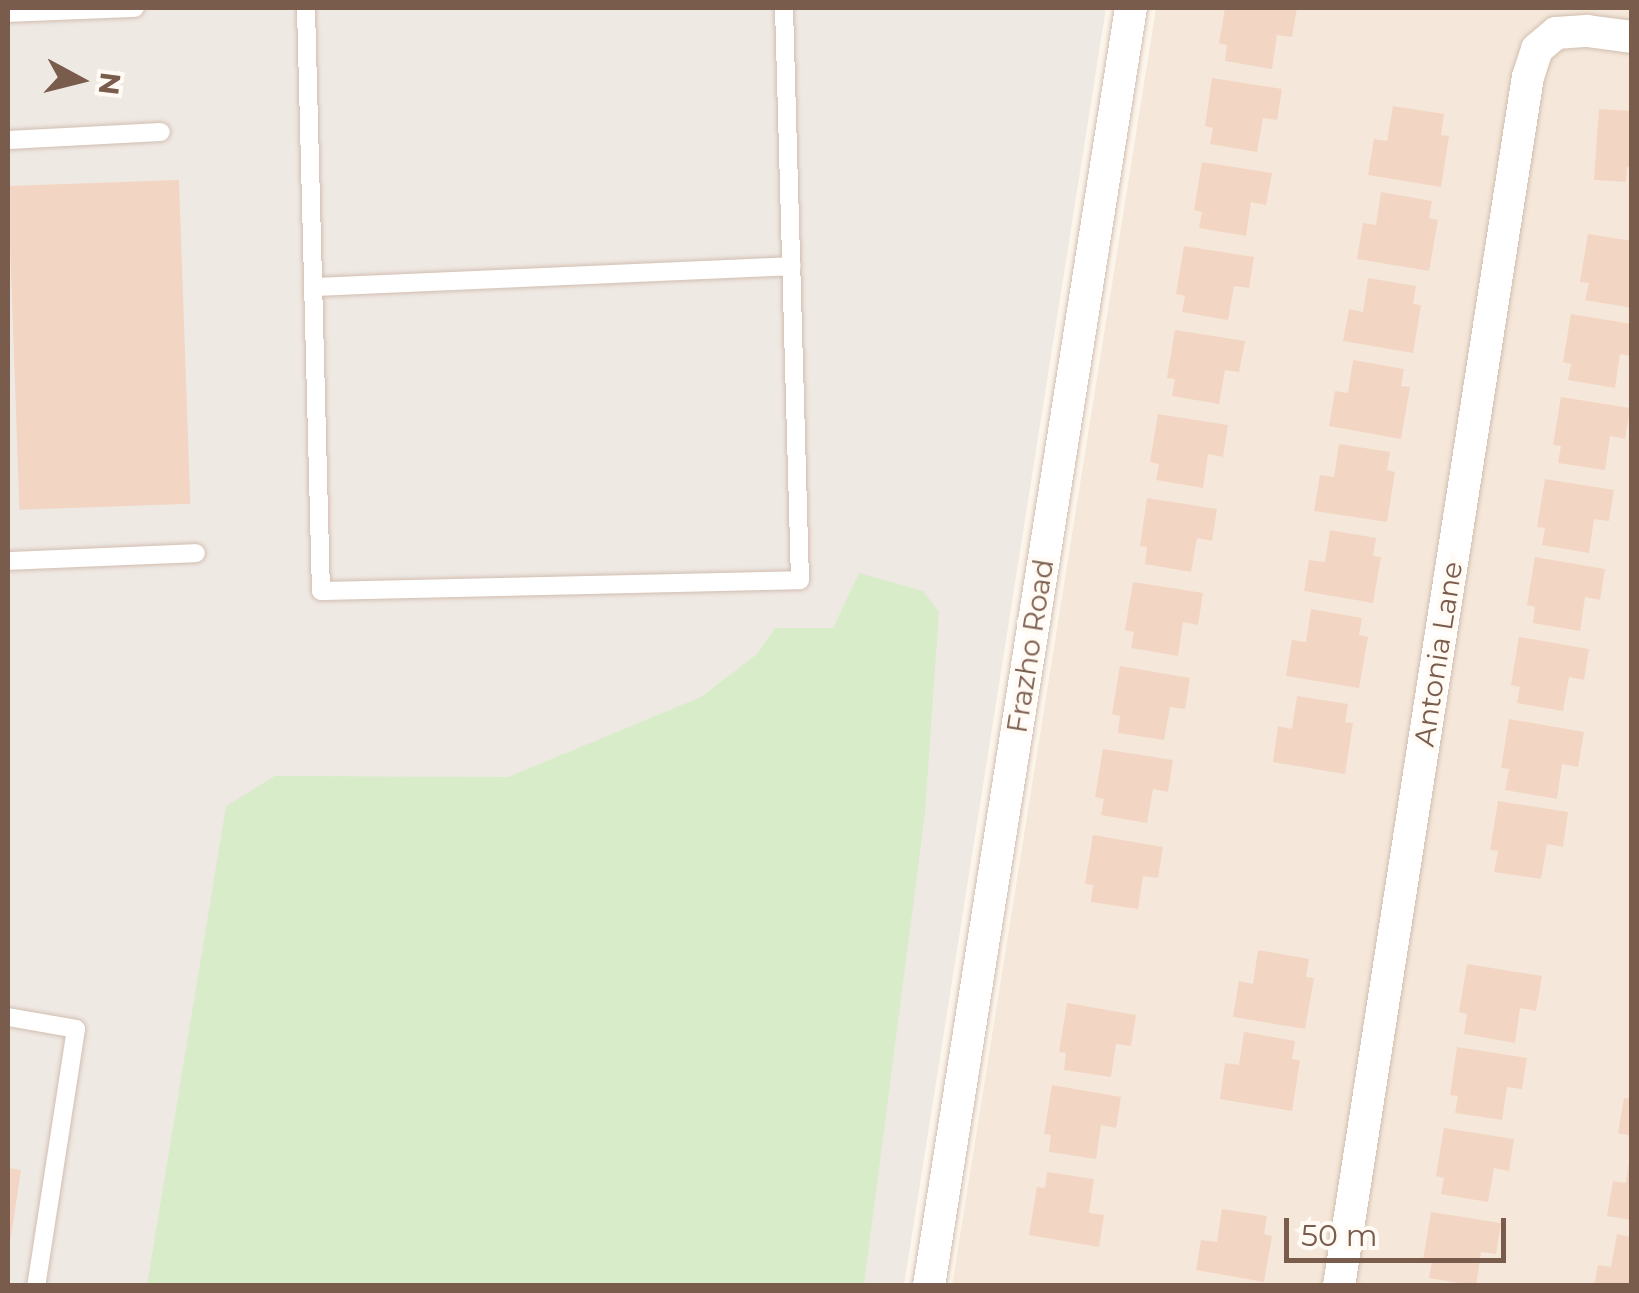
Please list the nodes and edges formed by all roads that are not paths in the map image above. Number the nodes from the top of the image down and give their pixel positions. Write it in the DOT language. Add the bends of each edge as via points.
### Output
graph roads {
  1 [pos="136,8"];
  2 [pos="306,8"];
  3 [pos="784,8"];
  4 [pos="1131,8"];
  5 [pos="8,12"];
  6 [pos="1632,37"];
  7 [pos="161,132"];
  8 [pos="8,140"];
  9 [pos="792,266"];
  10 [pos="313,287"];
  11 [pos="196,553"];
  12 [pos="8,562"];
  13 [pos="8,1018"];
  14 [pos="36,1286"];
  15 [pos="929,1286"];
  16 [pos="1339,1286"];
  1 -- 5 [label="lane"];
  2 -- 10 [label="lane"];
  3 -- 9 [label="lane"];
  4 -- 15 [label="street, Frazho Road"];
  6 -- 16 [label="street, Antonia Lane" via="1556,33 1537,49 1528,77"];
  7 -- 8 [label="lane"];
  9 -- 10 [label="lane"];
  9 -- 10 [label="lane" via="800,580 321,590"];
  11 -- 12 [label="lane"];
  13 -- 14 [label="lane" via="76,1029"];
}
